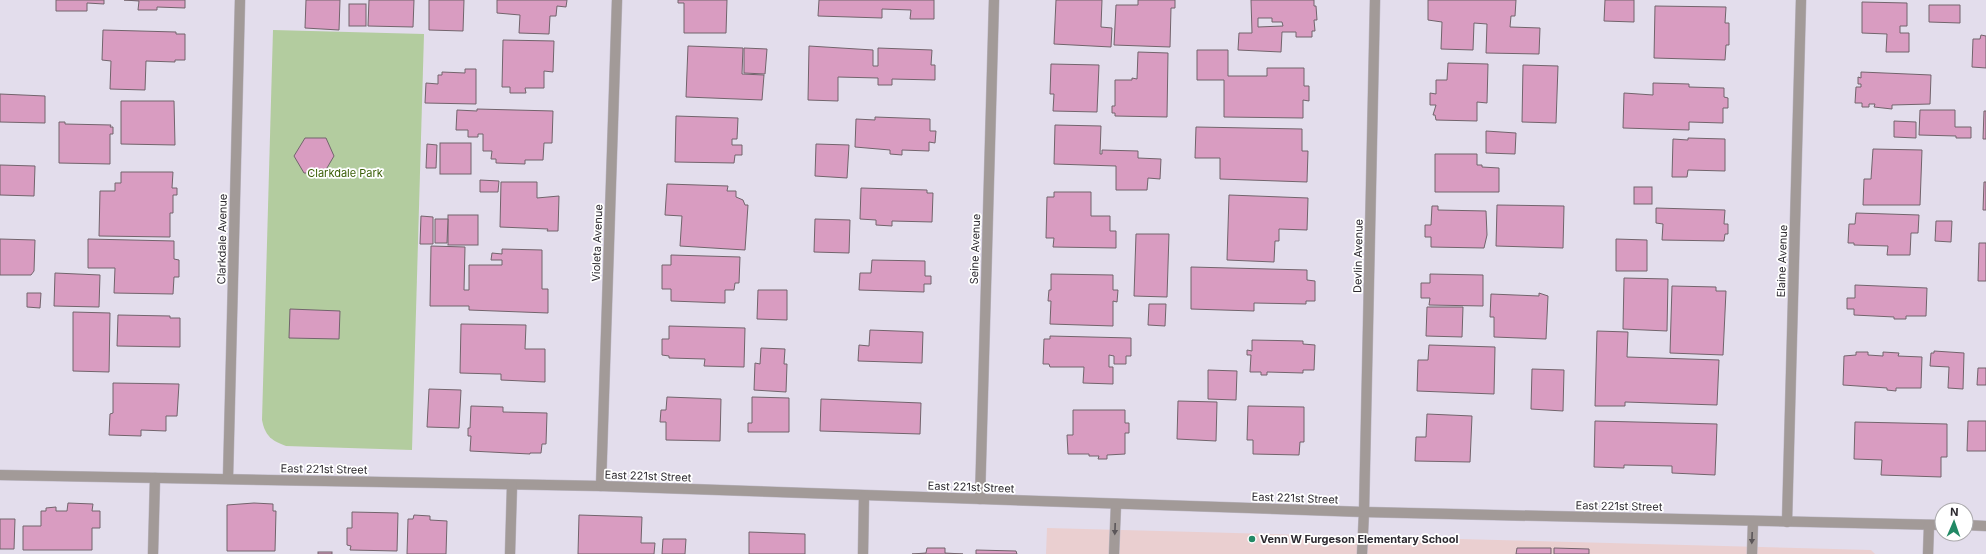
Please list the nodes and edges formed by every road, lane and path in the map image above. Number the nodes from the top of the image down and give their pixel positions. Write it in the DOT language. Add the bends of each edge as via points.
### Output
graph roads {
  1 [pos="240,0"];
  2 [pos="617,0"];
  3 [pos="994,0"];
  4 [pos="1376,0"];
  5 [pos="1801,0"];
  6 [pos="0,474"];
  7 [pos="155,478"];
  8 [pos="228,478"];
  9 [pos="512,485"];
  10 [pos="601,486"];
  11 [pos="864,496"];
  12 [pos="980,499"];
  13 [pos="1116,504"];
  14 [pos="1364,512"];
  15 [pos="1753,521"];
  16 [pos="1787,522"];
  17 [pos="1929,525"];
  18 [pos="1934,525"];
  19 [pos="1974,525"];
  20 [pos="1986,526"];
  21 [pos="153,554"];
  22 [pos="510,554"];
  23 [pos="863,554"];
  24 [pos="1114,554"];
  25 [pos="1362,554"];
  26 [pos="1752,554"];
  27 [pos="1928,554"];
  1 -- 8 [label="street, Clarkdale Avenue"];
  2 -- 10 [label="street, Violeta Avenue"];
  3 -- 12 [label="street, Seine Avenue"];
  4 -- 14 [label="street, Devlin Avenue"];
  5 -- 16 [label="street, Elaine Avenue"];
  6 -- 7 [label="street, East 221st Street"];
  7 -- 8 [label="street, East 221st Street"];
  7 -- 21 [label="street"];
  8 -- 9 [label="street, East 221st Street"];
  9 -- 10 [label="street, East 221st Street"];
  9 -- 22 [label="street"];
  10 -- 11 [label="street, East 221st Street"];
  11 -- 12 [label="street, East 221st Street"];
  11 -- 23 [label="street"];
  12 -- 13 [label="street, East 221st Street"];
  13 -- 14 [label="street, East 221st Street"];
  13 -- 24 [label="street, one-way"];
  14 -- 15 [label="street, East 221st Street"];
  14 -- 25 [label="street, Devlin Avenue"];
  15 -- 16 [label="street, East 221st Street"];
  15 -- 26 [label="street, one-way"];
  16 -- 17 [label="street, East 221st Street"];
  17 -- 18 [label="street, East 221st Street"];
  17 -- 27 [label="street"];
  19 -- 20 [label="street"];
}
